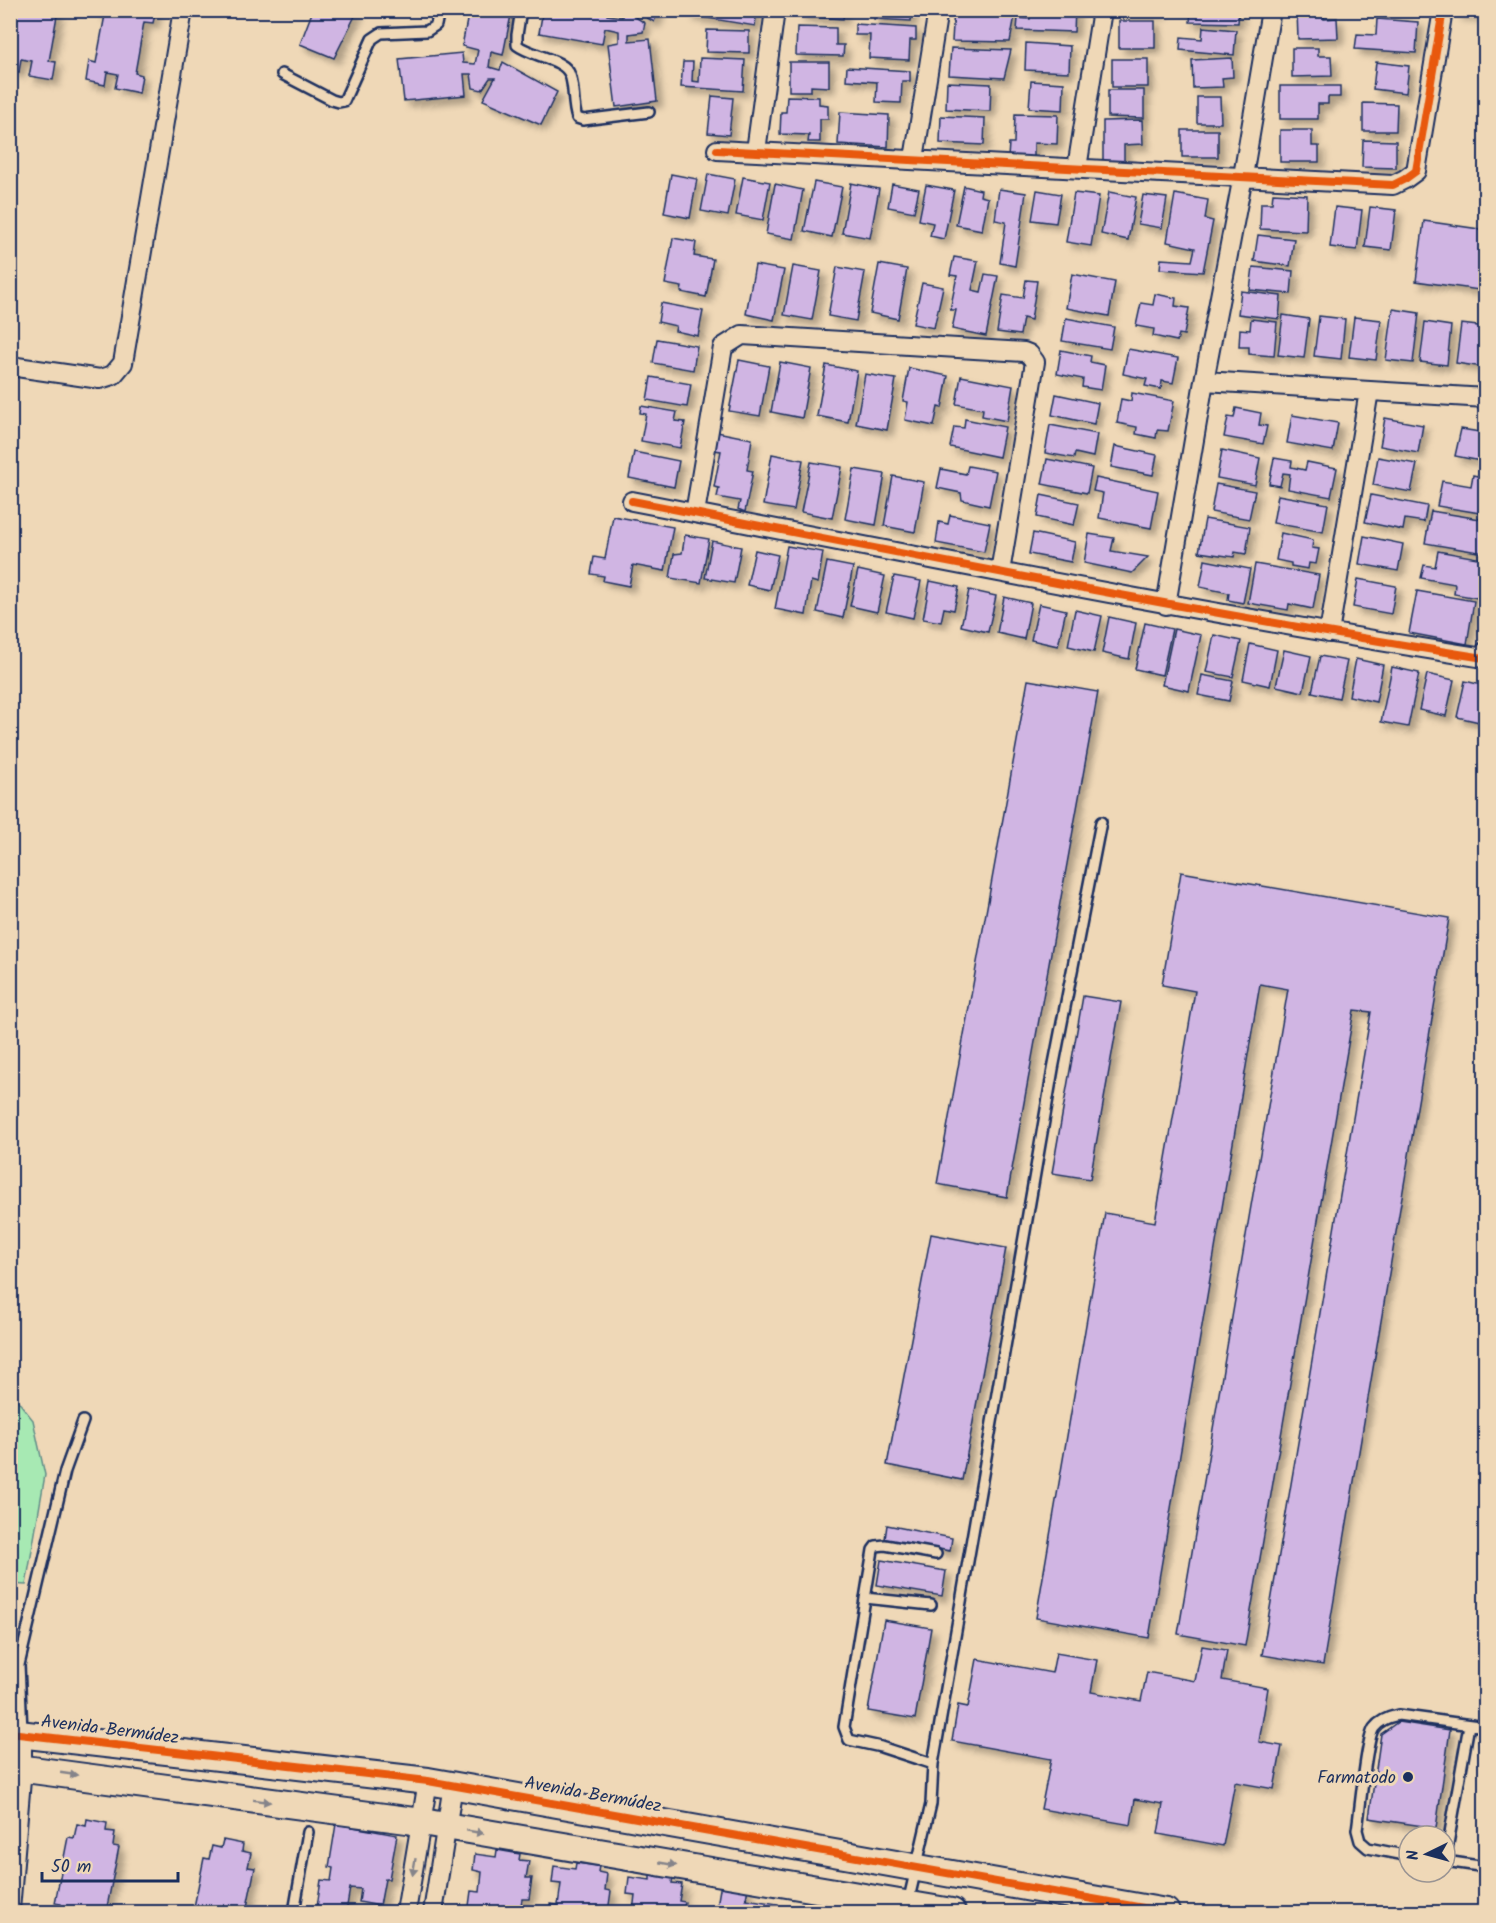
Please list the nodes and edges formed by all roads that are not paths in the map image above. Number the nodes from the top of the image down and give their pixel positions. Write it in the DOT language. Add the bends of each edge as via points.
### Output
graph roads {
  1 [pos="183,10"];
  2 [pos="439,10"];
  3 [pos="521,10"];
  4 [pos="775,10"];
  5 [pos="938,10"];
  6 [pos="1102,10"];
  7 [pos="1270,10"];
  8 [pos="1443,10"];
  9 [pos="282,74"];
  10 [pos="649,112"];
  11 [pos="717,150"];
  12 [pos="756,151"];
  13 [pos="914,159"];
  14 [pos="1077,168"];
  15 [pos="1243,176"];
  16 [pos="10,366"];
  17 [pos="1204,381"];
  18 [pos="1369,391"];
  19 [pos="1485,398"];
  20 [pos="632,501"];
  21 [pos="694,513"];
  22 [pos="1000,572"];
  23 [pos="1166,605"];
  24 [pos="1329,633"];
  25 [pos="1485,651"];
  26 [pos="1101,822"];
  27 [pos="82,1421"];
  28 [pos="936,1554"];
  29 [pos="865,1598"];
  30 [pos="931,1605"];
  31 [pos="1469,1725"];
  32 [pos="1485,1727"];
  33 [pos="16,1733"];
  34 [pos="933,1764"];
  35 [pos="16,1768"];
  36 [pos="440,1783"];
  37 [pos="1452,1824"];
  38 [pos="434,1825"];
  39 [pos="308,1832"];
  40 [pos="1397,1854"];
  41 [pos="1457,1863"];
  42 [pos="916,1867"];
  43 [pos="1485,1867"];
  44 [pos="908,1905"];
  45 [pos="10,1910"];
  46 [pos="294,1912"];
  47 [pos="406,1912"];
  48 [pos="432,1912"];
  49 [pos="952,1912"];
  50 [pos="1166,1912"];
  1 -- 16 [label="street" via="123,363 113,375 100,380"];
  2 -- 9 [label="lane" via="436,25 427,31 381,33 372,39 344,100 332,100"];
  3 -- 10 [label="lane" via="517,45 564,65 570,73 577,118"];
  4 -- 12 [label="street"];
  5 -- 13 [label="street"];
  6 -- 14 [label="street"];
  7 -- 15 [label="street"];
  8 -- 15 [label="street" via="1416,171 1393,185"];
  11 -- 12 [label="street"];
  12 -- 13 [label="street"];
  13 -- 14 [label="street"];
  14 -- 15 [label="street"];
  15 -- 17 [label="street"];
  17 -- 18 [label="street"];
  17 -- 23 [label="street"];
  18 -- 19 [label="street"];
  18 -- 24 [label="street"];
  20 -- 21 [label="street"];
  21 -- 22 [label="street"];
  21 -- 22 [label="street" via="723,347 741,335 1024,352 1035,362"];
  22 -- 23 [label="street"];
  23 -- 24 [label="street"];
  24 -- 25 [label="street" via="1484,658"];
  26 -- 34 [label="lane" via="1053,1069"];
  27 -- 33 [label="lane" via="65,1471 19,1665"];
  28 -- 29 [label="lane" via="876,1546"];
  29 -- 30 [label="lane"];
  29 -- 34 [label="lane" via="844,1727 849,1740"];
  31 -- 32 [label="lane"];
  31 -- 37 [label="lane"];
  31 -- 40 [label="lane" via="1398,1714 1373,1729 1357,1830 1360,1841 1368,1848"];
  33 -- 35 [label="street"];
  33 -- 36 [label="street, Avenida Bermúdez"];
  34 -- 42 [label="lane" via="930,1804"];
  35 -- 38 [label="street, one-way"];
  35 -- 45 [label="street"];
  36 -- 38 [label="street"];
  36 -- 38 [label="street"];
  36 -- 42 [label="street, Avenida Bermúdez"];
  38 -- 44 [label="street, one-way"];
  38 -- 47 [label="street, one-way"];
  38 -- 48 [label="street"];
  39 -- 46 [label="lane"];
  41 -- 43 [label="lane"];
  42 -- 44 [label="lane"];
  42 -- 50 [label="street, Avenida Bermúdez"];
  44 -- 49 [label="street"];
}
